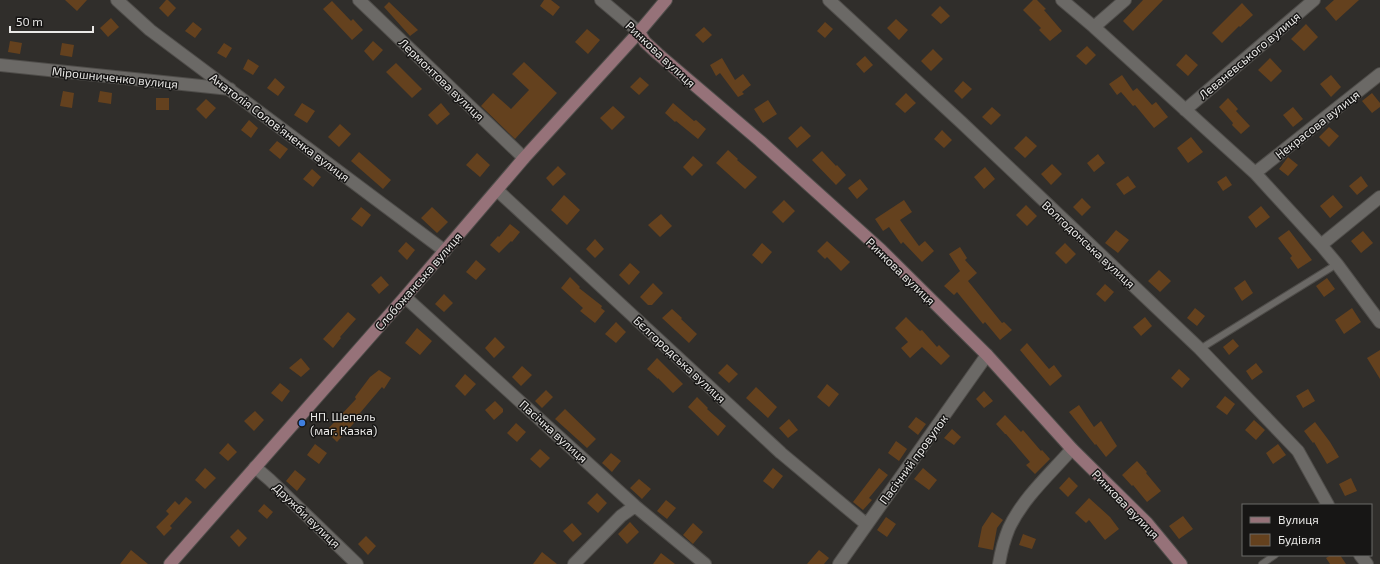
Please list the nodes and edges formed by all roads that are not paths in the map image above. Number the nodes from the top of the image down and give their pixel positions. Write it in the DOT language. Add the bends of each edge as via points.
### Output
graph roads {
  1 [pos="117,0"];
  2 [pos="359,0"];
  3 [pos="601,0"];
  4 [pos="666,0"];
  5 [pos="829,0"];
  6 [pos="1062,0"];
  7 [pos="1125,0"];
  8 [pos="1314,0"];
  9 [pos="1094,27"];
  10 [pos="639,32"];
  11 [pos="0,65"];
  12 [pos="1380,74"];
  13 [pos="230,89"];
  14 [pos="1184,110"];
  15 [pos="524,158"];
  16 [pos="1255,173"];
  17 [pos="497,190"];
  18 [pos="1380,197"];
  19 [pos="1321,245"];
  20 [pos="445,251"];
  21 [pos="1337,264"];
  22 [pos="405,297"];
  23 [pos="1380,321"];
  24 [pos="1200,349"];
  25 [pos="987,355"];
  26 [pos="1072,449"];
  27 [pos="255,467"];
  28 [pos="1327,504"];
  29 [pos="635,506"];
  30 [pos="866,524"];
  31 [pos="1274,556"];
  32 [pos="1361,556"];
  33 [pos="170,564"];
  34 [pos="357,564"];
  35 [pos="574,564"];
  36 [pos="705,564"];
  37 [pos="839,564"];
  38 [pos="999,564"];
  39 [pos="1181,564"];
  40 [pos="1262,564"];
  41 [pos="1367,564"];
  1 -- 13 [label="street, Анатолія Солов'яненка вулиця" via="150,30"];
  2 -- 15 [label="street, Лермонтова вулиця"];
  3 -- 10 [label="street, Ринкова вулиця"];
  4 -- 10 [label="main road, Слобожанська вулиця"];
  5 -- 24 [label="street, Волгодонська вулиця"];
  6 -- 9 [label="street"];
  7 -- 9 [label="street"];
  8 -- 14 [label="street, Леваневського вулиця"];
  9 -- 14 [label="street"];
  10 -- 15 [label="main road, Слобожанська вулиця"];
  10 -- 25 [label="main road, Ринкова вулиця" via="658,54 760,141 880,250"];
  11 -- 13 [label="street, Мірошниченко вулиця"];
  12 -- 16 [label="street, Некрасова вулиця"];
  13 -- 20 [label="street, Анатолія Солов'яненка вулиця"];
  14 -- 16 [label="street"];
  15 -- 17 [label="main road, Слобожанська вулиця"];
  16 -- 19 [label="street"];
  17 -- 20 [label="main road, Слобожанська вулиця"];
  17 -- 30 [label="street, Бєлгородська вулиця" via="781,453"];
  18 -- 19 [label="street"];
  19 -- 21 [label="street"];
  20 -- 22 [label="main road, Слобожанська вулиця"];
  21 -- 23 [label="street"];
  21 -- 24 [label="lane"];
  22 -- 27 [label="main road, Слобожанська вулиця"];
  22 -- 29 [label="street, Пасічна вулиця"];
  24 -- 28 [label="street, Волгодонська вулиця" via="1298,451"];
  25 -- 26 [label="main road, Ринкова вулиця"];
  25 -- 30 [label="street, Пасічний провулок"];
  26 -- 38 [label="street" via="1026,501 1009,528"];
  26 -- 39 [label="main road, Ринкова вулиця" via="1147,523"];
  27 -- 33 [label="main road, Слобожанська вулиця"];
  27 -- 34 [label="street, Дружби вулиця"];
  29 -- 35 [label="street" via="621,516"];
  29 -- 36 [label="street, Пасічна вулиця"];
  30 -- 37 [label="street, Пасічний провулок"];
  31 -- 40 [label="lane"];
  32 -- 41 [label="street"];
}
